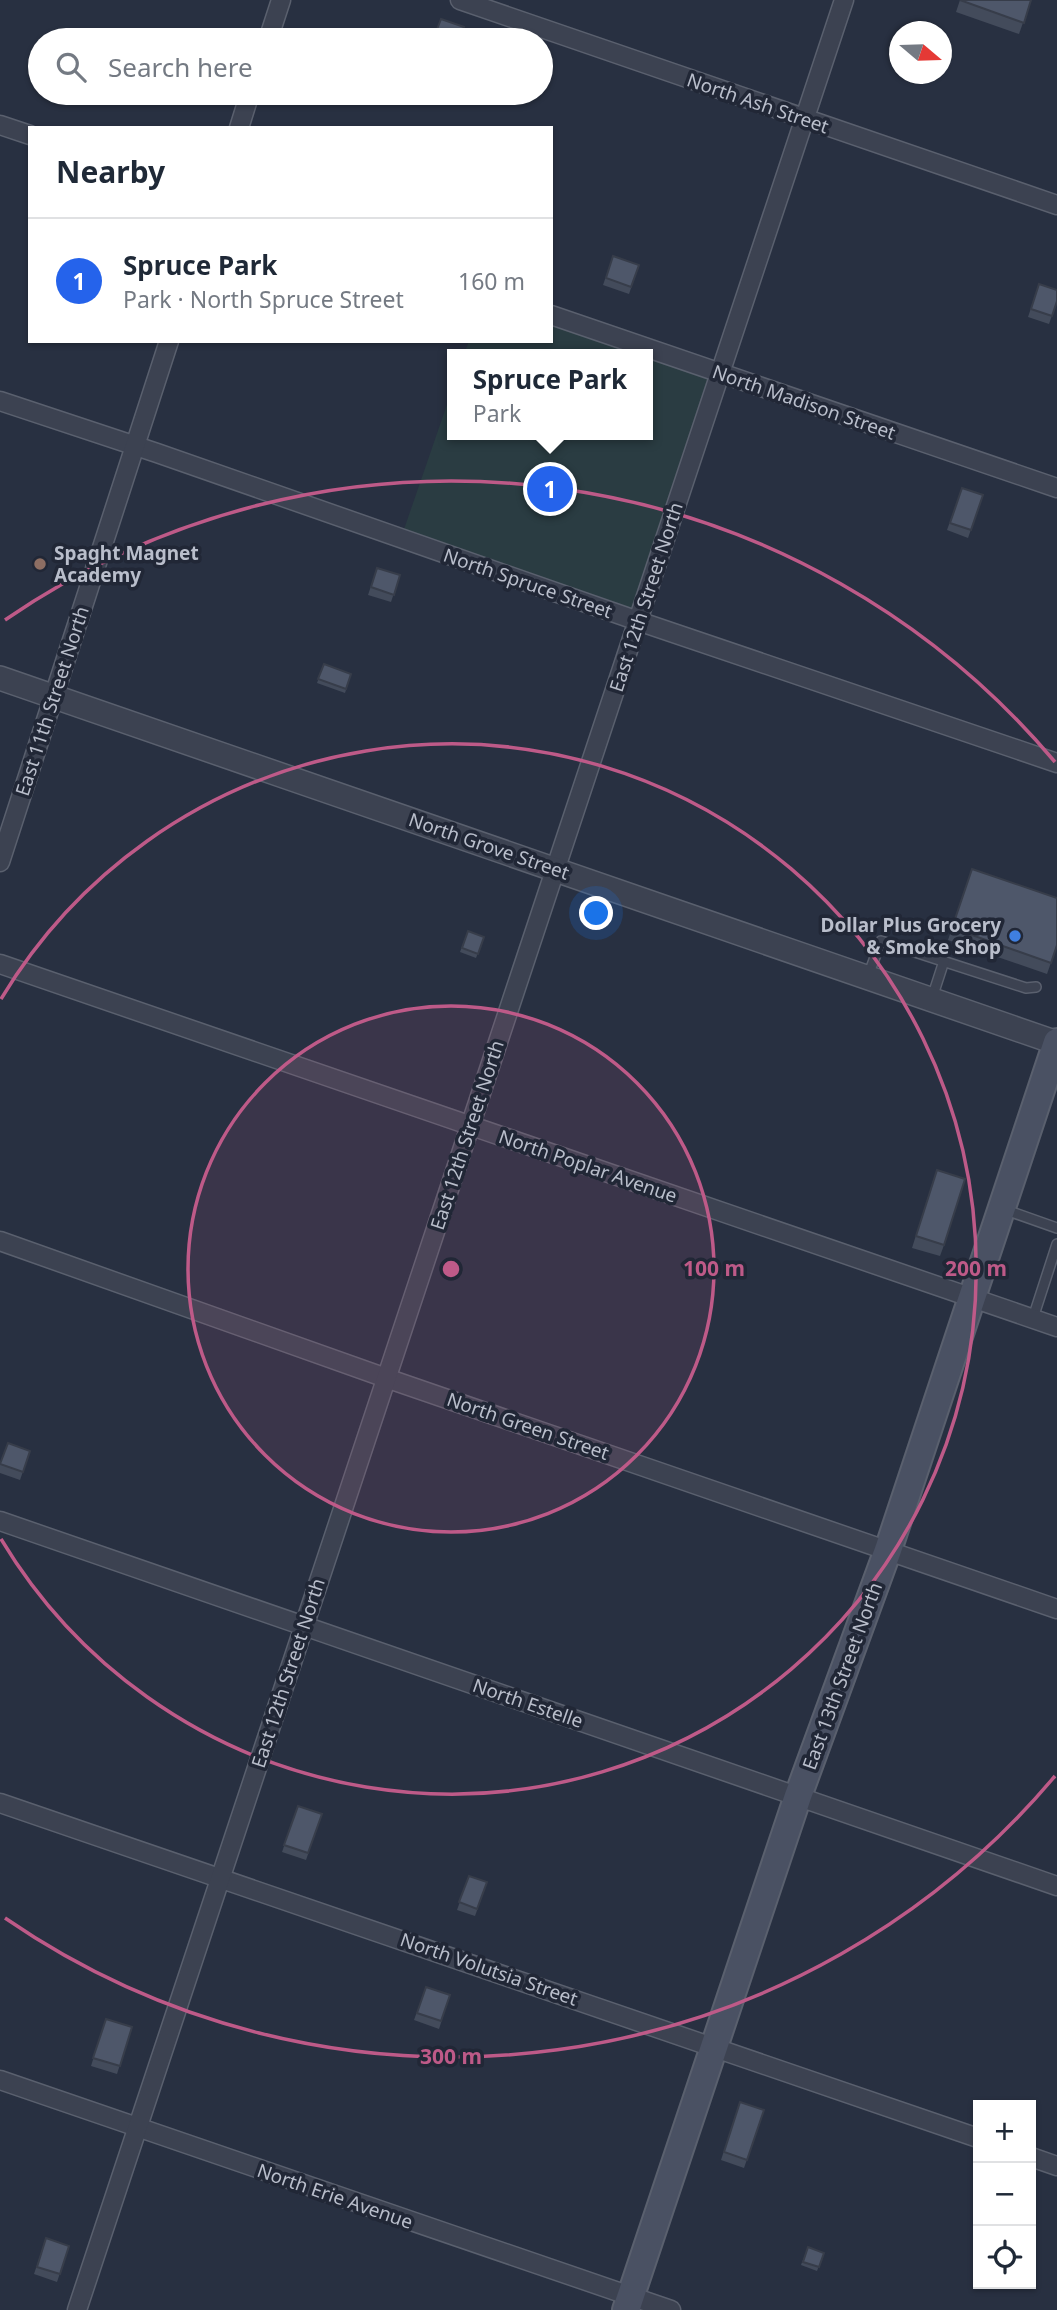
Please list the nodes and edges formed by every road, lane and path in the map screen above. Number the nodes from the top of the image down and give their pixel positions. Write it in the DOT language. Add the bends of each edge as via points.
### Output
graph roads {
  1 [pos="281,0"];
  2 [pos="460,0"];
  3 [pos="844,0"];
  4 [pos="272,28"];
  5 [pos="541,28"];
  6 [pos="553,32"];
  7 [pos="246,105"];
  8 [pos="804,119"];
  9 [pos="0,125"];
  10 [pos="240,126"];
  11 [pos="28,134"];
  12 [pos="1057,205"];
  13 [pos="553,316"];
  14 [pos="168,343"];
  15 [pos="650,349"];
  16 [pos="653,350"];
  17 [pos="720,373"];
  18 [pos="0,401"];
  19 [pos="135,446"];
  20 [pos="1057,488"];
  21 [pos="638,621"];
  22 [pos="0,678"];
  23 [pos="54,696"];
  24 [pos="1057,763"];
  25 [pos="0,862"];
  26 [pos="556,869"];
  27 [pos="944,961"];
  28 [pos="0,964"];
  29 [pos="867,978"];
  30 [pos="1036,987"];
  31 [pos="931,1000"];
  32 [pos="1057,1043"];
  33 [pos="470,1126"];
  34 [pos="1002,1209"];
  35 [pos="1057,1228"];
  36 [pos="0,1241"];
  37 [pos="1057,1244"];
  38 [pos="973,1297"];
  39 [pos="1033,1318"];
  40 [pos="1057,1326"];
  41 [pos="386,1378"];
  42 [pos="0,1521"];
  43 [pos="888,1550"];
  44 [pos="1057,1609"];
  45 [pos="304,1626"];
  46 [pos="798,1796"];
  47 [pos="0,1802"];
  48 [pos="220,1878"];
  49 [pos="1057,1886"];
  50 [pos="713,2045"];
  51 [pos="0,2080"];
  52 [pos="138,2129"];
  53 [pos="973,2136"];
  54 [pos="1036,2159"];
  55 [pos="1057,2166"];
  56 [pos="628,2303"];
  57 [pos="77,2310"];
  58 [pos="671,2310"];
  1 -- 4 [label="street"];
  2 -- 5 [label="street, North Ash Street"];
  3 -- 8 [label="street, East 12th Street North"];
  6 -- 8 [label="street, North Ash Street"];
  7 -- 10 [label="street"];
  8 -- 12 [label="street, North Ash Street"];
  8 -- 17 [label="street, East 12th Street North"];
  9 -- 11 [label="street"];
  13 -- 15 [label="street, North Madison Street"];
  14 -- 19 [label="street, East 11th Street North"];
  16 -- 17 [label="street, North Madison Street"];
  17 -- 20 [label="street, North Madison Street"];
  17 -- 21 [label="street, East 12th Street North"];
  18 -- 19 [label="street, North Spruce Street"];
  19 -- 21 [label="street, North Spruce Street"];
  19 -- 23 [label="street, East 11th Street North"];
  21 -- 24 [label="street, North Spruce Street"];
  21 -- 26 [label="street, East 12th Street North"];
  22 -- 23 [label="street, North Grove Street"];
  23 -- 25 [label="street, East 11th Street North"];
  23 -- 26 [label="street, North Grove Street"];
  26 -- 29 [label="street, North Grove Street"];
  26 -- 33 [label="street, East 12th Street North"];
  27 -- 29 [label="lane" via="881,941"];
  27 -- 30 [label="lane" via="1026,988"];
  27 -- 31 [label="lane"];
  28 -- 33 [label="street, North Poplar Avenue"];
  29 -- 31 [label="street, North Grove Street"];
  31 -- 32 [label="street, North Grove Street"];
  32 -- 34 [label="main road, East 13th Street North"];
  33 -- 38 [label="street, North Poplar Avenue"];
  33 -- 41 [label="street, East 12th Street North"];
  34 -- 35 [label="lane"];
  34 -- 38 [label="main road, East 13th Street North"];
  36 -- 41 [label="street, North Green Street"];
  37 -- 39 [label="lane"];
  38 -- 39 [label="street, North Poplar Avenue"];
  38 -- 43 [label="main road, East 13th Street North"];
  39 -- 40 [label="street, North Poplar Avenue"];
  41 -- 43 [label="street, North Green Street"];
  41 -- 45 [label="street, East 12th Street North"];
  42 -- 45 [label="street, North Estelle"];
  43 -- 44 [label="street, North Green Street"];
  43 -- 46 [label="main road, East 13th Street North"];
  45 -- 46 [label="street, North Estelle"];
  45 -- 48 [label="street, East 12th Street North"];
  46 -- 49 [label="street, North Estelle"];
  46 -- 50 [label="main road, East 13th Street North"];
  47 -- 48 [label="street, North Volutsia Street"];
  48 -- 50 [label="street, North Volutsia Street"];
  48 -- 52 [label="street, East 12th Street North"];
  50 -- 53 [label="street, North Volutsia Street"];
  50 -- 56 [label="main road, East 13th Street North"];
  51 -- 52 [label="street, North Erie Avenue"];
  52 -- 56 [label="street, North Erie Avenue"];
  52 -- 57 [label="street, East 12th Street North"];
  54 -- 55 [label="street"];
  56 -- 58 [label="street, North Erie Avenue"];
}
